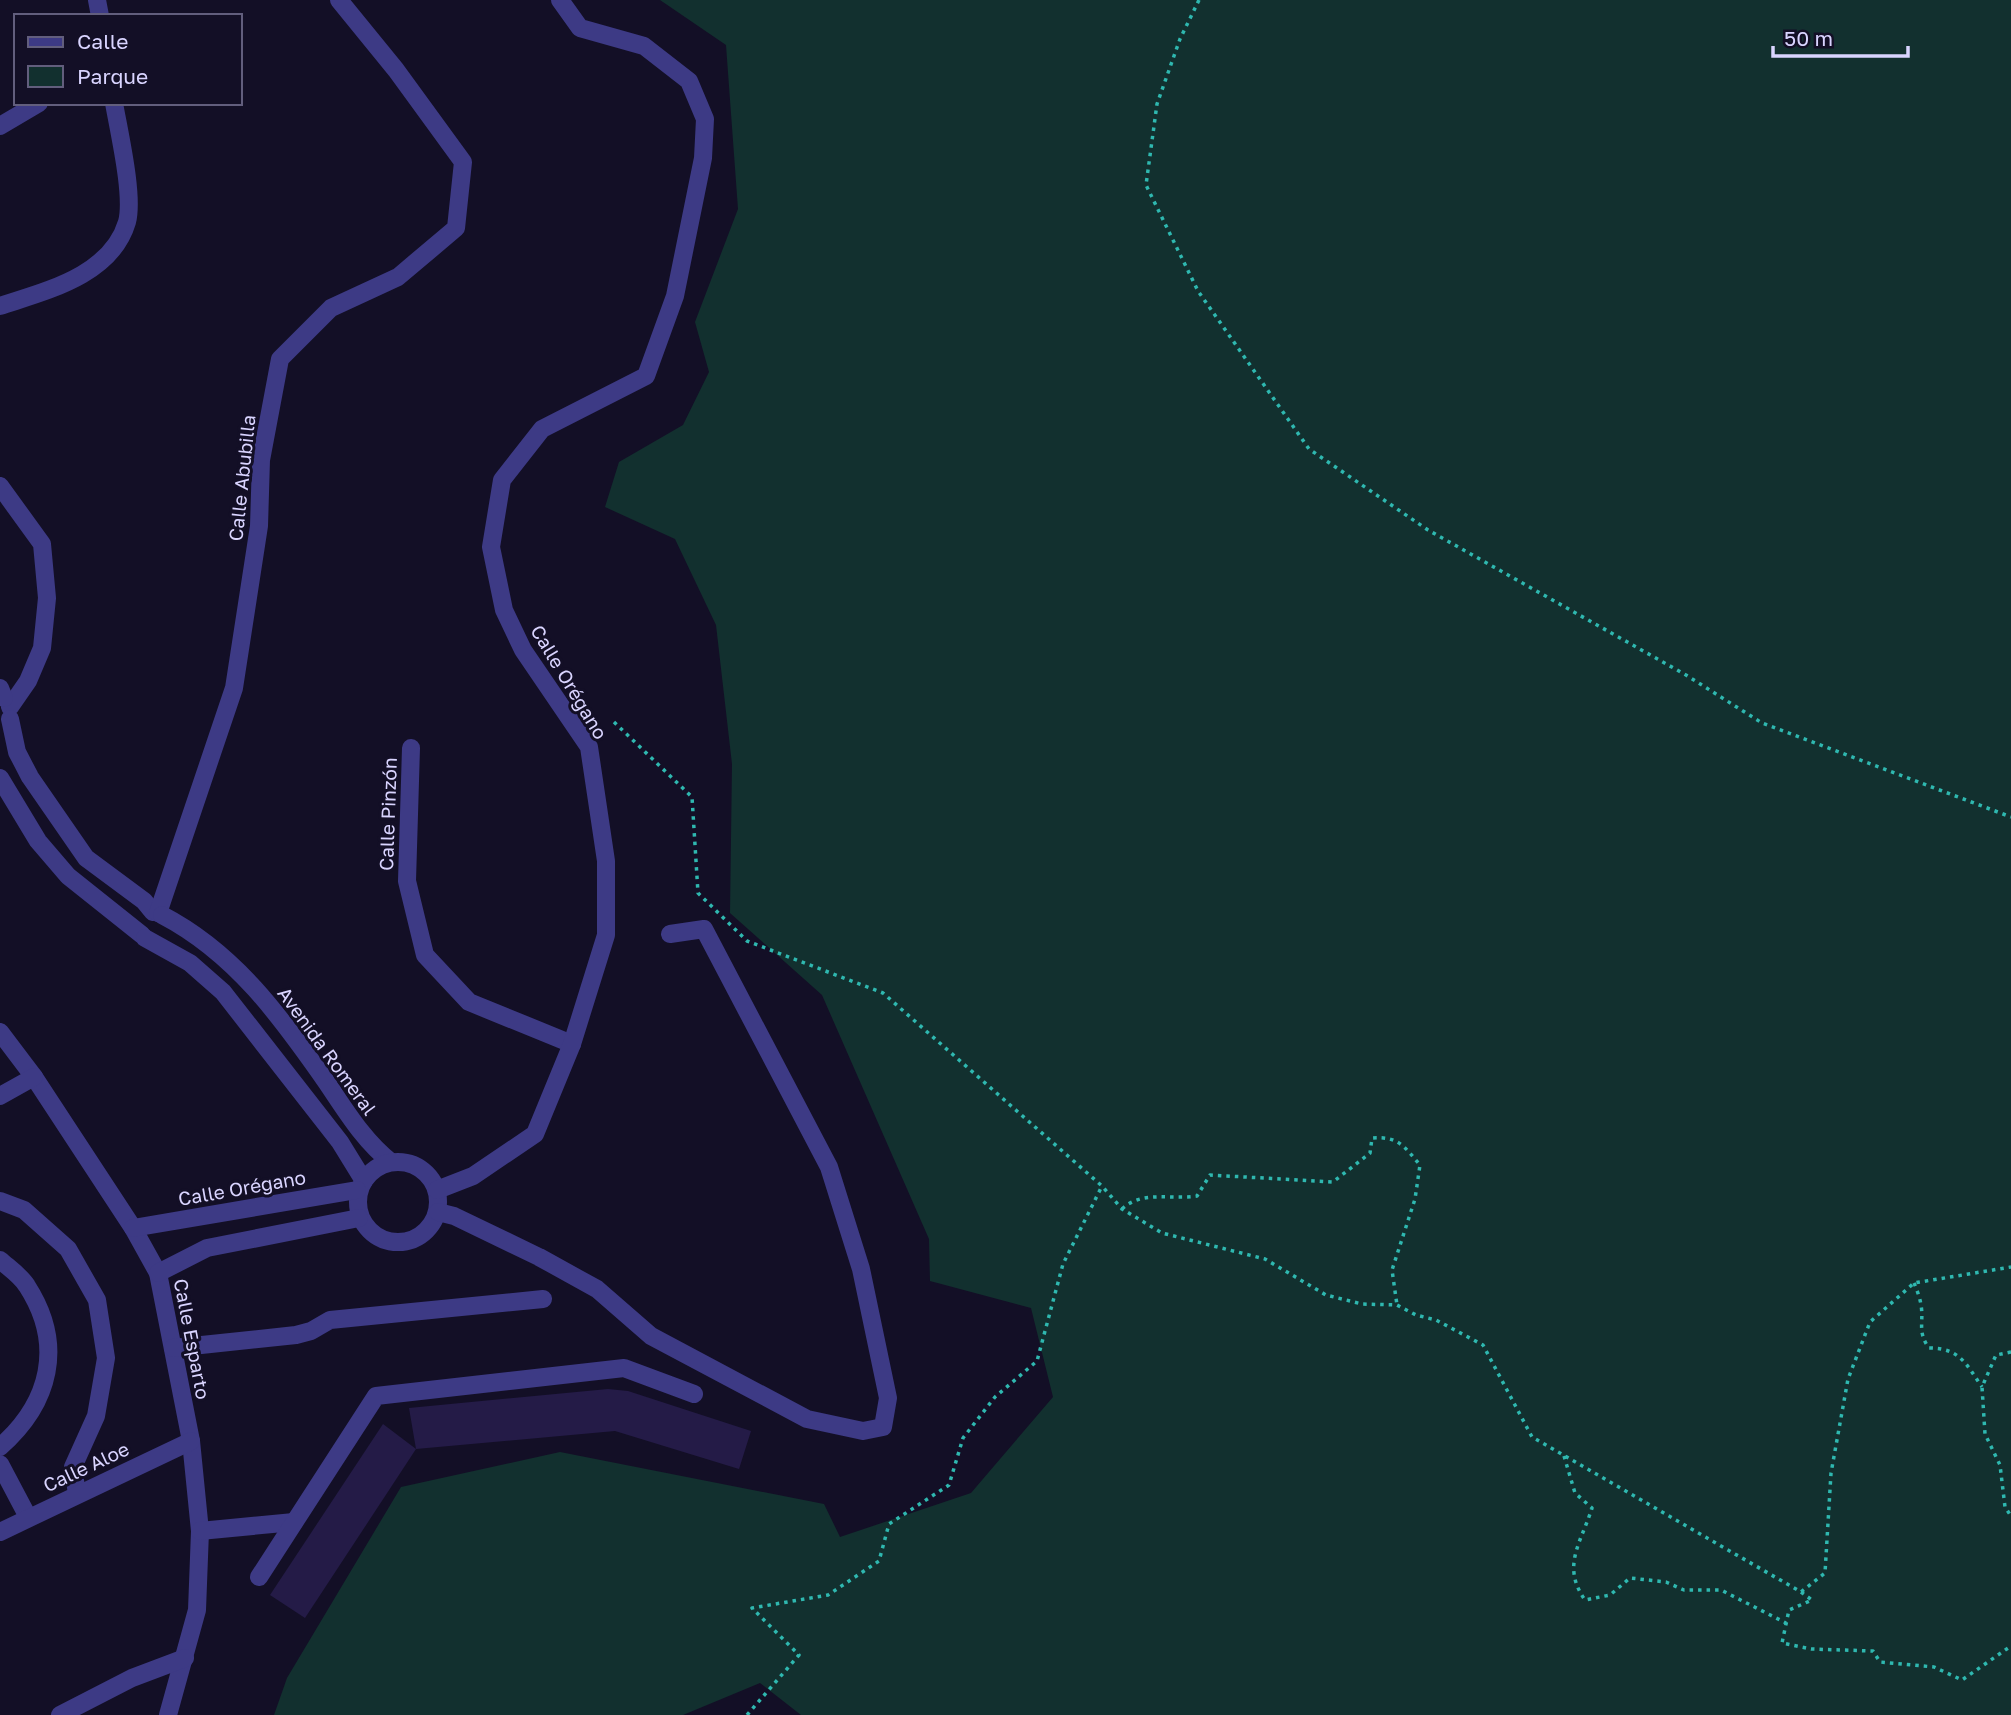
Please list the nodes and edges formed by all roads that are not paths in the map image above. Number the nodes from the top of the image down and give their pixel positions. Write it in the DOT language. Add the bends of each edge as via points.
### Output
graph roads {
  1 [pos="339,0"];
  2 [pos="560,0"];
  3 [pos="37,105"];
  4 [pos="114,105"];
  5 [pos="0,126"];
  6 [pos="0,306"];
  7 [pos="0,486"];
  8 [pos="4,706"];
  9 [pos="411,748"];
  10 [pos="0,778"];
  11 [pos="158,913"];
  12 [pos="670,934"];
  13 [pos="144,936"];
  14 [pos="0,1032"];
  15 [pos="572,1044"];
  16 [pos="34,1077"];
  17 [pos="0,1096"];
  18 [pos="391,1162"];
  19 [pos="360,1185"];
  20 [pos="437,1190"];
  21 [pos="0,1201"];
  22 [pos="438,1212"];
  23 [pos="359,1218"];
  24 [pos="133,1228"];
  25 [pos="0,1260"];
  26 [pos="158,1273"];
  27 [pos="543,1299"];
  28 [pos="173,1348"];
  29 [pos="694,1394"];
  30 [pos="191,1441"];
  31 [pos="0,1447"];
  32 [pos="0,1464"];
  33 [pos="77,1494"];
  34 [pos="28,1517"];
  35 [pos="294,1522"];
  36 [pos="200,1531"];
  37 [pos="0,1532"];
  38 [pos="259,1577"];
  39 [pos="185,1658"];
  40 [pos="60,1715"];
  41 [pos="168,1715"];
  1 -- 11 [label="street, Calle Abubilla" via="463,162 456,228 398,277 331,308 280,359 261,460 259,526 234,688"];
  2 -- 15 [label="street, Calle Orégano" via="580,28 644,46 690,81 705,119 703,158 675,296 646,376 542,429 502,480 491,547 503,610 523,650 589,747 606,861 606,935"];
  3 -- 5 [label="street"];
  4 -- 6 [label="street" via="127,189 127,222 112,248 85,274"];
  7 -- 8 [label="street" via="42,544 47,598 42,648 28,681"];
  8 -- 11 [label="street, Avenida Romeral" via="17,752 30,777 86,858"];
  9 -- 15 [label="street, Calle Pinzón" via="407,881 425,955 469,1002"];
  10 -- 13 [label="street" via="38,841 68,877"];
  11 -- 13 [label="street, Calle Abubilla" via="166,923 165,932 159,939"];
  11 -- 18 [label="street, Avenida Romeral" via="211,944 277,1012 365,1138"];
  12 -- 22 [label="street" via="704,929 830,1167 861,1269 888,1398 883,1427 863,1431 807,1419 651,1336 597,1289 539,1257"];
  13 -- 19 [label="street" via="190,963 223,992 340,1142"];
  14 -- 16 [label="street, Calle Esparto"];
  15 -- 20 [label="street, Calle Orégano" via="535,1134 473,1176"];
  16 -- 17 [label="street"];
  16 -- 24 [label="street, Calle Esparto"];
  18 -- 19 [label="street" via="378,1167"];
  18 -- 20 [label="street" via="418,1166"];
  19 -- 23 [label="street"];
  19 -- 24 [label="street, Calle Orégano"];
  20 -- 22 [label="street"];
  21 -- 33 [label="street" via="23,1210 68,1249 97,1300 106,1358 96,1416 73,1467"];
  22 -- 23 [label="street" via="422,1235 395,1242 381,1238"];
  23 -- 26 [label="street" via="207,1248"];
  24 -- 26 [label="street, Calle Esparto"];
  25 -- 31 [label="street" via="26,1284 44,1318 50,1356 42,1394 23,1427"];
  26 -- 28 [label="street, Calle Esparto"];
  27 -- 28 [label="street" via="330,1320 296,1335"];
  28 -- 30 [label="street, Calle Esparto"];
  29 -- 35 [label="street" via="624,1367 376,1396"];
  30 -- 33 [label="street, Calle Aloe"];
  30 -- 36 [label="street, Calle Esparto"];
  32 -- 34 [label="street"];
  33 -- 34 [label="street, Calle Aloe"];
  34 -- 37 [label="street, Calle Aloe"];
  35 -- 36 [label="street"];
  35 -- 38 [label="street"];
  36 -- 39 [label="street, Calle Esparto" via="197,1610"];
  39 -- 40 [label="street" via="132,1678"];
  39 -- 41 [label="street, Calle Esparto"];
}
